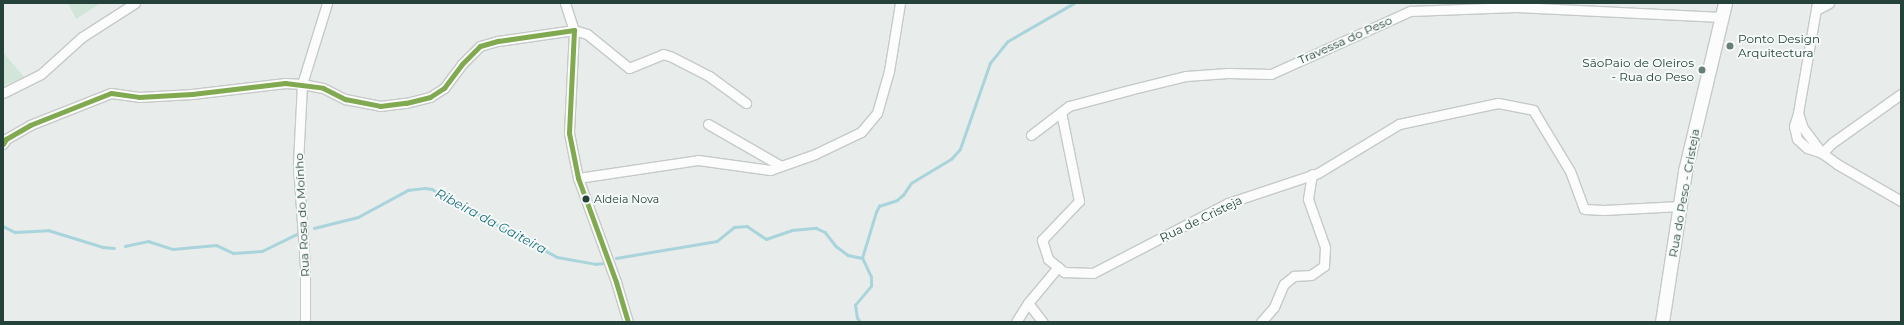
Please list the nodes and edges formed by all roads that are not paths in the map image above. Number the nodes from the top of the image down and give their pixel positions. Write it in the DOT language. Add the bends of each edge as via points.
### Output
graph roads {
  1 [pos="135,3"];
  2 [pos="327,3"];
  3 [pos="565,3"];
  4 [pos="900,3"];
  5 [pos="1725,3"];
  6 [pos="1829,3"];
  7 [pos="1816,7"];
  8 [pos="1722,17"];
  9 [pos="574,30"];
  10 [pos="302,84"];
  11 [pos="3,93"];
  12 [pos="1899,98"];
  13 [pos="746,103"];
  14 [pos="1061,112"];
  15 [pos="708,124"];
  16 [pos="1031,135"];
  17 [pos="3,144"];
  18 [pos="1822,153"];
  19 [pos="781,166"];
  20 [pos="1312,174"];
  21 [pos="578,178"];
  22 [pos="1901,201"];
  23 [pos="1680,206"];
  24 [pos="1058,267"];
  25 [pos="1028,303"];
  26 [pos="305,322"];
  27 [pos="628,322"];
  28 [pos="1016,322"];
  29 [pos="1043,322"];
  30 [pos="1261,322"];
  31 [pos="1662,322"];
  1 -- 11 [label="street" via="82,37 41,74"];
  2 -- 10 [label="street, Rua Rosa do Moínho"];
  3 -- 9 [label="street"];
  4 -- 19 [label="street" via="889,71 878,114 861,132 816,154"];
  5 -- 8 [label="main road, Rua do Peso - Cristeja"];
  6 -- 7 [label="street"];
  7 -- 18 [label="street" via="1798,113 1803,128"];
  8 -- 14 [label="street, Travessa do Peso" via="1516,7 1410,11 1271,74 1228,73 1186,76 1069,106"];
  8 -- 23 [label="main road, Rua do Peso - Cristeja" via="1685,171"];
  9 -- 10 [label="street" via="498,40 480,46 444,88 430,97 406,103 380,106 345,99 323,88"];
  9 -- 13 [label="street" via="587,34 629,68 663,54 672,56 709,76"];
  9 -- 21 [label="street" via="569,133"];
  10 -- 17 [label="street" via="285,83 192,94 139,97 111,93 30,125"];
  10 -- 26 [label="street, Rua Rosa do Moínho" via="298,163 306,267"];
  12 -- 18 [label="street" via="1832,143"];
  14 -- 16 [label="street, Travessa do Peso"];
  14 -- 24 [label="street" via="1079,201 1042,240 1048,259"];
  15 -- 19 [label="street"];
  18 -- 22 [label="street"];
  19 -- 21 [label="street" via="770,170 698,160"];
  20 -- 23 [label="street, Rua de Cristeja" via="1399,124 1498,103 1534,110 1570,171 1584,209"];
  20 -- 24 [label="street, Rua de Cristeja" via="1228,203 1093,273 1064,272"];
  20 -- 30 [label="street" via="1308,199 1325,247 1324,266 1311,275 1294,276 1284,284 1274,307"];
  21 -- 27 [label="street"];
  23 -- 31 [label="main road, Rua do Peso - Cristeja"];
  24 -- 25 [label="street"];
  25 -- 28 [label="street"];
  25 -- 29 [label="street"];
}
